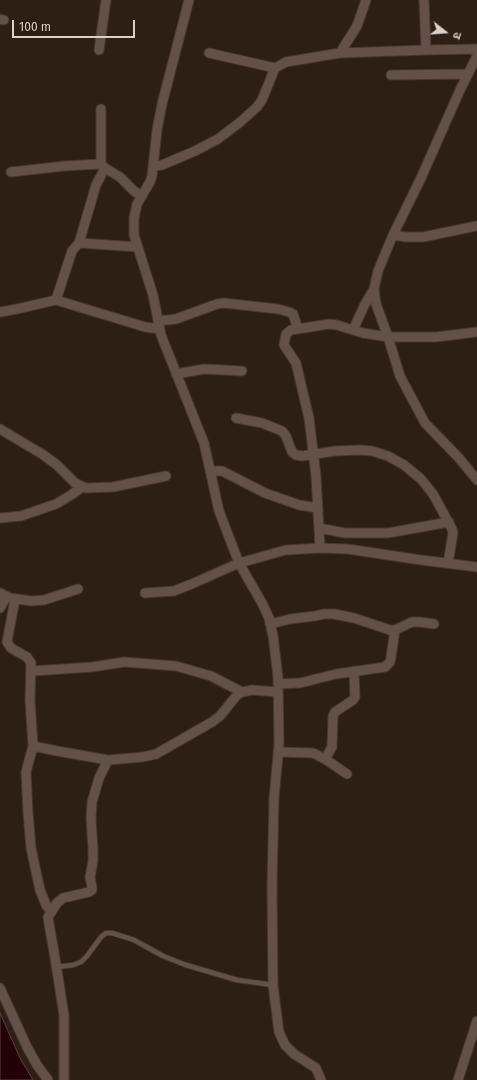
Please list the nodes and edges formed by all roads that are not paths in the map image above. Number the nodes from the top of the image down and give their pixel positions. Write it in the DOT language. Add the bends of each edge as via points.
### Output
graph roads {
  1 [pos="106,0"];
  2 [pos="189,0"];
  3 [pos="366,0"];
  4 [pos="424,0"];
  5 [pos="477,49"];
  6 [pos="99,50"];
  7 [pos="426,50"];
  8 [pos="209,53"];
  9 [pos="340,53"];
  10 [pos="477,56"];
  11 [pos="275,68"];
  12 [pos="467,74"];
  13 [pos="392,75"];
  14 [pos="101,109"];
  15 [pos="103,166"];
  16 [pos="153,166"];
  17 [pos="11,172"];
  18 [pos="141,196"];
  19 [pos="477,226"];
  20 [pos="393,235"];
  21 [pos="79,243"];
  22 [pos="138,247"];
  23 [pos="374,289"];
  24 [pos="56,300"];
  25 [pos="1,314"];
  26 [pos="159,325"];
  27 [pos="298,329"];
  28 [pos="353,330"];
  29 [pos="477,332"];
  30 [pos="388,338"];
  31 [pos="242,371"];
  32 [pos="176,374"];
  33 [pos="236,418"];
  34 [pos="0,429"];
  35 [pos="314,453"];
  36 [pos="210,471"];
  37 [pos="166,476"];
  38 [pos="477,480"];
  39 [pos="82,487"];
  40 [pos="318,508"];
  41 [pos="0,518"];
  42 [pos="449,522"];
  43 [pos="319,528"];
  44 [pos="320,548"];
  45 [pos="239,563"];
  46 [pos="448,563"];
  47 [pos="477,567"];
  48 [pos="78,589"];
  49 [pos="145,593"];
  50 [pos="7,596"];
  51 [pos="0,608"];
  52 [pos="270,624"];
  53 [pos="434,624"];
  54 [pos="4,628"];
  55 [pos="395,630"];
  56 [pos="32,671"];
  57 [pos="354,671"];
  58 [pos="278,688"];
  59 [pos="242,692"];
  60 [pos="33,746"];
  61 [pos="278,752"];
  62 [pos="325,759"];
  63 [pos="108,760"];
  64 [pos="347,774"];
  65 [pos="51,912"];
  66 [pos="57,967"];
  67 [pos="273,985"];
  68 [pos="0,988"];
  69 [pos="477,1021"];
  70 [pos="48,1080"];
  71 [pos="64,1080"];
  72 [pos="321,1080"];
  73 [pos="458,1080"];
  1 -- 6 [label="street"];
  2 -- 16 [label="street" via="162,104"];
  3 -- 9 [label="street" via="357,26"];
  4 -- 7 [label="street"];
  5 -- 7 [label="street"];
  7 -- 9 [label="street"];
  8 -- 11 [label="street"];
  9 -- 11 [label="street" via="286,62"];
  10 -- 12 [label="street"];
  11 -- 16 [label="street" via="262,100 239,123 218,139 195,151 162,165"];
  12 -- 13 [label="street"];
  12 -- 20 [label="street"];
  14 -- 15 [label="street"];
  15 -- 17 [label="street" via="64,166"];
  15 -- 18 [label="street"];
  15 -- 21 [label="street"];
  16 -- 18 [label="street" via="150,182"];
  18 -- 22 [label="street" via="134,218 134,235"];
  19 -- 20 [label="street" via="423,237"];
  20 -- 23 [label="street" via="378,271"];
  21 -- 22 [label="street"];
  21 -- 24 [label="street" via="72,251"];
  22 -- 26 [label="street" via="153,295"];
  23 -- 28 [label="street"];
  23 -- 30 [label="street" via="376,304"];
  24 -- 25 [label="street"];
  24 -- 26 [label="street" via="145,327"];
  26 -- 27 [label="street" via="224,303 289,312 293,314"];
  26 -- 32 [label="street"];
  27 -- 28 [label="street" via="329,324"];
  27 -- 35 [label="street" via="286,334 284,345 296,362"];
  28 -- 30 [label="street"];
  29 -- 30 [label="street" via="436,337"];
  30 -- 38 [label="street" via="400,376 425,422"];
  31 -- 32 [label="street" via="204,369"];
  32 -- 36 [label="street" via="204,443"];
  33 -- 35 [label="street" via="282,430 292,452 296,455"];
  34 -- 39 [label="street" via="57,465"];
  35 -- 40 [label="street"];
  35 -- 42 [label="street" via="372,451 404,464 421,479"];
  36 -- 40 [label="street" via="222,471 265,493 299,505"];
  36 -- 45 [label="street" via="219,511"];
  37 -- 39 [label="street" via="113,487"];
  39 -- 41 [label="street" via="61,501 44,508 20,516"];
  40 -- 43 [label="street"];
  42 -- 43 [label="street" via="388,533 345,533"];
  42 -- 46 [label="street" via="453,533"];
  43 -- 44 [label="street"];
  44 -- 45 [label="street" via="286,550"];
  44 -- 46 [label="street"];
  45 -- 49 [label="street" via="183,588 168,592"];
  45 -- 52 [label="street" via="262,603"];
  46 -- 47 [label="street"];
  48 -- 50 [label="street" via="44,600 32,601"];
  50 -- 51 [label="street"];
  50 -- 54 [label="street"];
  52 -- 55 [label="street" via="334,614"];
  52 -- 58 [label="street"];
  53 -- 55 [label="street" via="412,622"];
  54 -- 56 [label="street" via="8,645 30,660"];
  55 -- 57 [label="street" via="388,665"];
  56 -- 59 [label="street" via="124,662 176,666 211,676"];
  56 -- 60 [label="street" via="30,700"];
  57 -- 58 [label="street"];
  57 -- 62 [label="street" via="355,697 333,716 332,747"];
  58 -- 59 [label="street"];
  58 -- 61 [label="street"];
  59 -- 63 [label="street" via="220,716 156,754"];
  60 -- 63 [label="street"];
  60 -- 65 [label="street" via="26,772 31,848 40,890"];
  61 -- 62 [label="street" via="312,753"];
  61 -- 67 [label="street" via="273,814"];
  62 -- 64 [label="street"];
  63 -- 65 [label="street" via="99,778 92,802 92,890 63,898"];
  65 -- 66 [label="street" via="48,917"];
  66 -- 67 [label="lane" via="81,962 101,937 112,933 134,940 186,965 237,980"];
  66 -- 71 [label="street" via="64,1015"];
  67 -- 72 [label="street" via="279,1032 285,1045 316,1068"];
  68 -- 70 [label="street" via="27,1047"];
  69 -- 73 [label="street"];
}
